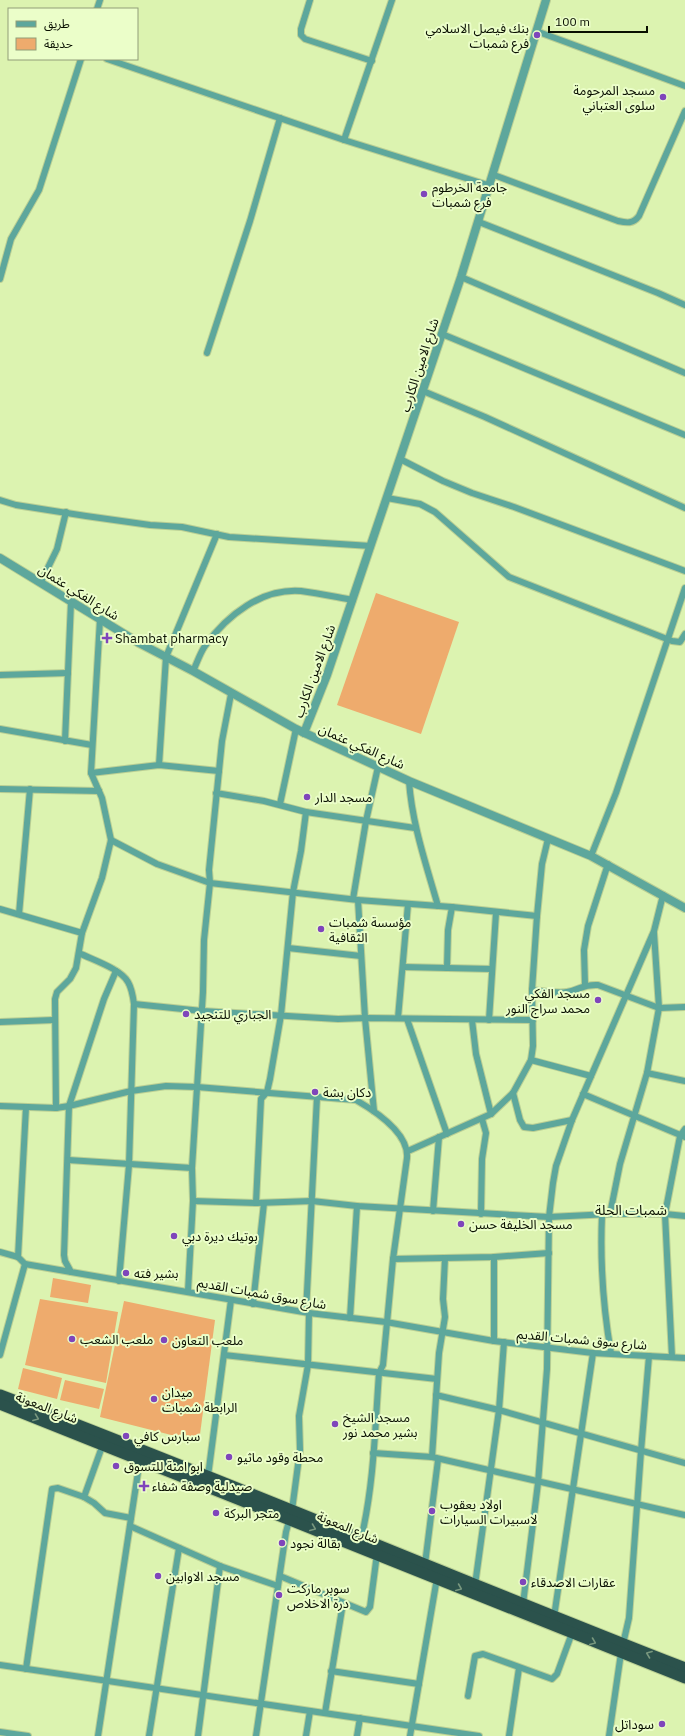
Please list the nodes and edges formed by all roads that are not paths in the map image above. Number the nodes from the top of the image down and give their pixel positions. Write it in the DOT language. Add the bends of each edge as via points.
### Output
graph roads {
  1 [pos="310,0"];
  2 [pos="392,0"];
  3 [pos="546,0"];
  4 [pos="536,31"];
  5 [pos="81,60"];
  6 [pos="110,60"];
  7 [pos="372,61"];
  8 [pos="685,86"];
  9 [pos="685,111"];
  10 [pos="280,118"];
  11 [pos="344,140"];
  12 [pos="494,175"];
  13 [pos="490,186"];
  14 [pos="479,222"];
  15 [pos="461,277"];
  16 [pos="0,279"];
  17 [pos="685,305"];
  18 [pos="442,334"];
  19 [pos="206,352"];
  20 [pos="685,373"];
  21 [pos="423,391"];
  22 [pos="685,435"];
  23 [pos="400,459"];
  24 [pos="387,498"];
  25 [pos="0,500"];
  26 [pos="685,508"];
  27 [pos="66,512"];
  28 [pos="217,534"];
  29 [pos="371,546"];
  30 [pos="0,559"];
  31 [pos="685,571"];
  32 [pos="41,582"];
  33 [pos="685,588"];
  34 [pos="353,600"];
  35 [pos="71,602"];
  36 [pos="100,619"];
  37 [pos="685,634"];
  38 [pos="668,639"];
  39 [pos="166,657"];
  40 [pos="193,671"];
  41 [pos="68,673"];
  42 [pos="0,675"];
  43 [pos="231,694"];
  44 [pos="0,729"];
  45 [pos="296,730"];
  46 [pos="304,733"];
  47 [pos="65,741"];
  48 [pos="92,745"];
  49 [pos="159,765"];
  50 [pos="378,766"];
  51 [pos="219,772"];
  52 [pos="91,773"];
  53 [pos="409,780"];
  54 [pos="0,789"];
  55 [pos="30,789"];
  56 [pos="99,791"];
  57 [pos="216,793"];
  58 [pos="280,804"];
  59 [pos="306,812"];
  60 [pos="366,821"];
  61 [pos="415,828"];
  62 [pos="548,839"];
  63 [pos="111,840"];
  64 [pos="591,856"];
  65 [pos="608,864"];
  66 [pos="210,883"];
  67 [pos="293,892"];
  68 [pos="663,895"];
  69 [pos="355,900"];
  70 [pos="408,904"];
  71 [pos="438,906"];
  72 [pos="452,907"];
  73 [pos="685,908"];
  74 [pos="0,909"];
  75 [pos="496,913"];
  76 [pos="19,914"];
  77 [pos="537,916"];
  78 [pos="654,931"];
  79 [pos="82,933"];
  80 [pos="288,948"];
  81 [pos="79,953"];
  82 [pos="361,956"];
  83 [pos="403,966"];
  84 [pos="447,968"];
  85 [pos="492,969"];
  86 [pos="116,971"];
  87 [pos="585,985"];
  88 [pos="532,990"];
  89 [pos="625,996"];
  90 [pos="134,1004"];
  91 [pos="685,1007"];
  92 [pos="659,1008"];
  93 [pos="202,1011"];
  94 [pos="281,1015"];
  95 [pos="365,1018"];
  96 [pos="398,1018"];
  97 [pos="407,1019"];
  98 [pos="54,1020"];
  99 [pos="472,1020"];
  100 [pos="489,1020"];
  101 [pos="533,1020"];
  102 [pos="0,1022"];
  103 [pos="531,1060"];
  104 [pos="647,1073"];
  105 [pos="591,1076"];
  106 [pos="685,1081"];
  107 [pos="196,1087"];
  108 [pos="131,1091"];
  109 [pos="267,1092"];
  110 [pos="513,1093"];
  111 [pos="583,1094"];
  112 [pos="317,1096"];
  113 [pos="0,1106"];
  114 [pos="69,1106"];
  115 [pos="26,1107"];
  116 [pos="56,1108"];
  117 [pos="374,1111"];
  118 [pos="491,1114"];
  119 [pos="634,1116"];
  120 [pos="482,1119"];
  121 [pos="572,1120"];
  122 [pos="685,1129"];
  123 [pos="447,1134"];
  124 [pos="439,1137"];
  125 [pos="683,1137"];
  126 [pos="408,1151"];
  127 [pos="68,1160"];
  128 [pos="129,1165"];
  129 [pos="192,1168"];
  130 [pos="193,1201"];
  131 [pos="312,1201"];
  132 [pos="256,1203"];
  133 [pos="264,1203"];
  134 [pos="357,1206"];
  135 [pos="399,1209"];
  136 [pos="433,1211"];
  137 [pos="481,1214"];
  138 [pos="610,1214"];
  139 [pos="665,1214"];
  140 [pos="602,1215"];
  141 [pos="685,1216"];
  142 [pos="549,1217"];
  143 [pos="0,1252"];
  144 [pos="549,1253"];
  145 [pos="18,1257"];
  146 [pos="494,1257"];
  147 [pos="445,1258"];
  148 [pos="393,1259"];
  149 [pos="25,1264"];
  150 [pos="71,1272"];
  151 [pos="119,1281"];
  152 [pos="188,1292"];
  153 [pos="231,1300"];
  154 [pos="253,1304"];
  155 [pos="307,1313"];
  156 [pos="350,1318"];
  157 [pos="386,1322"];
  158 [pos="443,1331"];
  159 [pos="494,1341"];
  160 [pos="504,1342"];
  161 [pos="548,1348"];
  162 [pos="593,1353"];
  163 [pos="611,1353"];
  164 [pos="224,1354"];
  165 [pos="0,1355"];
  166 [pos="649,1356"];
  167 [pos="672,1357"];
  168 [pos="685,1358"];
  169 [pos="308,1365"];
  170 [pos="379,1373"];
  171 [pos="437,1379"];
  172 [pos="0,1395"];
  173 [pos="436,1395"];
  174 [pos="0,1404"];
  175 [pos="499,1410"];
  176 [pos="543,1423"];
  177 [pos="582,1434"];
  178 [pos="103,1444"];
  179 [pos="640,1452"];
  180 [pos="373,1453"];
  181 [pos="432,1457"];
  182 [pos="140,1459"];
  183 [pos="438,1460"];
  184 [pos="685,1463"];
  185 [pos="491,1471"];
  186 [pos="208,1476"];
  187 [pos="538,1483"];
  188 [pos="574,1491"];
  189 [pos="84,1497"];
  190 [pos="636,1505"];
  191 [pos="291,1514"];
  192 [pos="685,1515"];
  193 [pos="131,1518"];
  194 [pos="130,1526"];
  195 [pos="361,1539"];
  196 [pos="179,1548"];
  197 [pos="377,1554"];
  198 [pos="425,1564"];
  199 [pos="220,1566"];
  200 [pos="280,1576"];
  201 [pos="437,1578"];
  202 [pos="475,1585"];
  203 [pos="278,1586"];
  204 [pos="343,1603"];
  205 [pos="523,1604"];
  206 [pos="554,1617"];
  207 [pos="572,1634"];
  208 [pos="622,1648"];
  209 [pos="0,1666"];
  210 [pos="519,1668"];
  211 [pos="685,1668"];
  212 [pos="26,1669"];
  213 [pos="331,1670"];
  214 [pos="685,1678"];
  215 [pos="106,1680"];
  216 [pos="420,1684"];
  217 [pos="157,1689"];
  218 [pos="203,1695"];
  219 [pos="468,1696"];
  220 [pos="262,1703"];
  221 [pos="310,1711"];
  222 [pos="325,1713"];
  223 [pos="360,1718"];
  224 [pos="412,1726"];
  225 [pos="0,1732"];
  226 [pos="459,1734"];
  227 [pos="16,1735"];
  228 [pos="28,1736"];
  229 [pos="98,1736"];
  230 [pos="149,1736"];
  231 [pos="198,1736"];
  232 [pos="256,1736"];
  233 [pos="306,1736"];
  234 [pos="357,1736"];
  235 [pos="410,1736"];
  236 [pos="478,1736"];
  237 [pos="509,1736"];
  238 [pos="609,1736"];
  1 -- 7 [label="street" via="301,29 305,39"];
  2 -- 7 [label="street"];
  3 -- 4 [label="street, شارع الامين الكارب"];
  4 -- 8 [label="street"];
  4 -- 12 [label="street, شارع الامين الكارب"];
  5 -- 16 [label="street" via="39,190 11,239"];
  6 -- 10 [label="street"];
  7 -- 11 [label="street"];
  9 -- 12 [label="street" via="639,216 631,223 618,221"];
  10 -- 11 [label="street"];
  10 -- 19 [label="street" via="250,221"];
  11 -- 13 [label="street"];
  12 -- 13 [label="street, شارع الامين الكارب"];
  13 -- 14 [label="street, شارع الامين الكارب"];
  14 -- 15 [label="street, شارع الامين الكارب"];
  14 -- 17 [label="street"];
  15 -- 18 [label="street, شارع الامين الكارب"];
  15 -- 20 [label="street"];
  18 -- 21 [label="street, شارع الامين الكارب"];
  18 -- 22 [label="street"];
  21 -- 23 [label="street, شارع الامين الكارب"];
  21 -- 26 [label="street"];
  23 -- 24 [label="street, شارع الامين الكارب"];
  23 -- 31 [label="street" via="472,493"];
  24 -- 29 [label="street, شارع الامين الكارب"];
  24 -- 38 [label="street" via="420,504 435,512 509,577"];
  25 -- 27 [label="street" via="16,505"];
  27 -- 28 [label="street"];
  27 -- 32 [label="street" via="57,549"];
  28 -- 29 [label="street" via="246,539"];
  28 -- 39 [label="street"];
  29 -- 34 [label="street, شارع الامين الكارب"];
  30 -- 32 [label="street, شارع الفكي عثمان"];
  32 -- 35 [label="street, شارع الفكي عثمان"];
  33 -- 38 [label="street"];
  34 -- 40 [label="street" via="301,591 260,598 243,608 226,623 204,647"];
  34 -- 46 [label="street, شارع الامين الكارب"];
  35 -- 36 [label="street, شارع الفكي عثمان"];
  35 -- 41 [label="street"];
  36 -- 39 [label="street, شارع الفكي عثمان"];
  36 -- 48 [label="street"];
  37 -- 38 [label="street" via="680,642"];
  38 -- 64 [label="street" via="616,793"];
  39 -- 40 [label="street, شارع الفكي عثمان"];
  39 -- 49 [label="street"];
  40 -- 43 [label="street, شارع الفكي عثمان"];
  41 -- 42 [label="street"];
  41 -- 47 [label="street"];
  43 -- 45 [label="street, شارع الفكي عثمان"];
  43 -- 51 [label="street"];
  44 -- 47 [label="street"];
  45 -- 46 [label="street, شارع الفكي عثمان"];
  45 -- 58 [label="street"];
  46 -- 50 [label="street, شارع الفكي عثمان"];
  47 -- 48 [label="street"];
  48 -- 52 [label="street"];
  49 -- 51 [label="street"];
  49 -- 52 [label="street"];
  50 -- 53 [label="street, شارع الفكي عثمان"];
  50 -- 60 [label="street"];
  51 -- 57 [label="street"];
  52 -- 56 [label="street"];
  53 -- 61 [label="street"];
  53 -- 62 [label="street, شارع الفكي عثمان"];
  54 -- 55 [label="street"];
  55 -- 56 [label="street"];
  55 -- 76 [label="street"];
  56 -- 63 [label="street"];
  57 -- 58 [label="street"];
  57 -- 66 [label="street"];
  58 -- 59 [label="street"];
  59 -- 60 [label="street"];
  59 -- 67 [label="street"];
  60 -- 61 [label="street"];
  60 -- 69 [label="street"];
  61 -- 71 [label="street"];
  62 -- 64 [label="street, شارع الفكي عثمان"];
  62 -- 77 [label="street" via="542,864"];
  63 -- 66 [label="street" via="157,864"];
  63 -- 79 [label="street" via="102,878"];
  64 -- 65 [label="street, شارع الفكي عثمان"];
  65 -- 68 [label="street, شارع الفكي عثمان"];
  65 -- 87 [label="street" via="588,926 584,950"];
  66 -- 67 [label="street"];
  66 -- 93 [label="street" via="204,940"];
  67 -- 69 [label="street"];
  67 -- 80 [label="street"];
  68 -- 73 [label="street, شارع الفكي عثمان"];
  68 -- 78 [label="street"];
  69 -- 70 [label="street"];
  69 -- 82 [label="street"];
  70 -- 71 [label="street"];
  70 -- 83 [label="street"];
  71 -- 72 [label="street"];
  72 -- 75 [label="street"];
  72 -- 84 [label="street" via="448,930"];
  74 -- 76 [label="street"];
  75 -- 77 [label="street"];
  75 -- 85 [label="street"];
  76 -- 79 [label="street"];
  77 -- 88 [label="street"];
  78 -- 89 [label="street"];
  78 -- 92 [label="street"];
  79 -- 81 [label="street"];
  80 -- 82 [label="street"];
  80 -- 94 [label="street"];
  81 -- 86 [label="street"];
  81 -- 98 [label="street" via="76,968 70,979 56,993"];
  82 -- 95 [label="street"];
  83 -- 84 [label="street"];
  83 -- 96 [label="street"];
  84 -- 85 [label="street"];
  85 -- 100 [label="street"];
  86 -- 90 [label="street" via="128,982"];
  86 -- 114 [label="street" via="104,999"];
  87 -- 88 [label="street" via="568,992"];
  87 -- 89 [label="street" via="598,985"];
  88 -- 101 [label="street"];
  89 -- 92 [label="street"];
  89 -- 105 [label="street"];
  90 -- 93 [label="street"];
  90 -- 108 [label="street"];
  91 -- 92 [label="street"];
  92 -- 104 [label="street"];
  93 -- 94 [label="street"];
  93 -- 107 [label="street"];
  94 -- 95 [label="street"];
  94 -- 109 [label="street"];
  95 -- 96 [label="street"];
  95 -- 117 [label="street"];
  96 -- 97 [label="street"];
  97 -- 99 [label="street"];
  97 -- 123 [label="street"];
  98 -- 102 [label="street"];
  98 -- 116 [label="street"];
  99 -- 100 [label="street"];
  99 -- 118 [label="street" via="476,1054"];
  100 -- 101 [label="street"];
  101 -- 103 [label="street"];
  103 -- 105 [label="street"];
  103 -- 110 [label="street"];
  104 -- 106 [label="street"];
  104 -- 119 [label="street"];
  105 -- 111 [label="street"];
  107 -- 108 [label="street" via="166,1086"];
  107 -- 109 [label="street"];
  107 -- 129 [label="street"];
  108 -- 114 [label="street"];
  108 -- 128 [label="street"];
  109 -- 112 [label="street"];
  109 -- 132 [label="street" via="261,1099"];
  110 -- 118 [label="street"];
  110 -- 121 [label="street" via="524,1127 533,1128"];
  111 -- 119 [label="street"];
  111 -- 121 [label="street"];
  112 -- 117 [label="street" via="356,1100"];
  112 -- 131 [label="street"];
  113 -- 115 [label="street"];
  114 -- 116 [label="street"];
  114 -- 127 [label="street"];
  115 -- 116 [label="street"];
  115 -- 145 [label="street"];
  117 -- 126 [label="street" via="403,1139"];
  118 -- 120 [label="street"];
  119 -- 125 [label="street"];
  119 -- 138 [label="street" via="620,1164"];
  120 -- 123 [label="street"];
  120 -- 137 [label="street" via="486,1133 482,1159"];
  121 -- 142 [label="street" via="556,1166"];
  122 -- 125 [label="street"];
  123 -- 124 [label="street"];
  124 -- 126 [label="street"];
  124 -- 136 [label="street"];
  125 -- 139 [label="street"];
  126 -- 135 [label="street"];
  127 -- 128 [label="street"];
  127 -- 150 [label="street" via="64,1255"];
  128 -- 129 [label="street"];
  128 -- 151 [label="street"];
  129 -- 130 [label="street"];
  130 -- 132 [label="street"];
  130 -- 152 [label="street"];
  131 -- 133 [label="street"];
  131 -- 134 [label="street"];
  131 -- 155 [label="street"];
  132 -- 133 [label="street"];
  133 -- 154 [label="street"];
  134 -- 135 [label="street"];
  134 -- 156 [label="street"];
  135 -- 136 [label="street"];
  135 -- 148 [label="street"];
  136 -- 137 [label="street"];
  137 -- 142 [label="street"];
  138 -- 139 [label="street"];
  138 -- 140 [label="street"];
  139 -- 141 [label="street"];
  139 -- 167 [label="street"];
  140 -- 142 [label="street"];
  140 -- 163 [label="street" via="604,1311"];
  142 -- 144 [label="street"];
  143 -- 145 [label="street"];
  144 -- 146 [label="street"];
  144 -- 161 [label="street"];
  145 -- 149 [label="street"];
  146 -- 147 [label="street"];
  146 -- 159 [label="street"];
  147 -- 148 [label="street"];
  147 -- 158 [label="street"];
  148 -- 157 [label="street"];
  149 -- 150 [label="street, شارع سوق شمبات القديم"];
  149 -- 165 [label="street"];
  150 -- 151 [label="street, شارع سوق شمبات القديم"];
  151 -- 152 [label="street, شارع سوق شمبات القديم"];
  152 -- 153 [label="street, شارع سوق شمبات القديم"];
  153 -- 154 [label="street, شارع سوق شمبات القديم"];
  153 -- 164 [label="street"];
  154 -- 155 [label="street, شارع سوق شمبات القديم"];
  155 -- 156 [label="street, شارع سوق شمبات القديم"];
  155 -- 169 [label="street"];
  156 -- 157 [label="street, شارع سوق شمبات القديم"];
  157 -- 158 [label="street, شارع سوق شمبات القديم"];
  157 -- 170 [label="street" via="383,1365"];
  158 -- 159 [label="street, شارع سوق شمبات القديم"];
  158 -- 171 [label="street"];
  159 -- 160 [label="street, شارع سوق شمبات القديم"];
  160 -- 161 [label="street, شارع سوق شمبات القديم"];
  160 -- 175 [label="street"];
  161 -- 162 [label="street, شارع سوق شمبات القديم"];
  161 -- 176 [label="street"];
  162 -- 163 [label="street, شارع سوق شمبات القديم"];
  162 -- 177 [label="street"];
  163 -- 166 [label="street, شارع سوق شمبات القديم"];
  164 -- 169 [label="street"];
  164 -- 186 [label="street"];
  166 -- 167 [label="street, شارع سوق شمبات القديم"];
  166 -- 179 [label="street"];
  167 -- 168 [label="street, شارع سوق شمبات القديم"];
  169 -- 170 [label="street"];
  169 -- 191 [label="street" via="300,1404 300,1450"];
  170 -- 171 [label="street"];
  170 -- 180 [label="street"];
  171 -- 173 [label="street"];
  172 -- 186 [label="highway, شارع المعونة"];
  173 -- 175 [label="street"];
  173 -- 181 [label="street"];
  174 -- 178 [label="highway, شارع المعونة, one-way"];
  175 -- 176 [label="street"];
  175 -- 185 [label="street"];
  176 -- 177 [label="street"];
  176 -- 187 [label="street"];
  177 -- 179 [label="street"];
  177 -- 188 [label="street"];
  178 -- 182 [label="highway, شارع المعونة"];
  178 -- 189 [label="street"];
  179 -- 184 [label="street"];
  179 -- 190 [label="street"];
  180 -- 181 [label="street"];
  180 -- 195 [label="street" via="366,1519"];
  181 -- 183 [label="street"];
  182 -- 191 [label="highway, شارع المعونة"];
  182 -- 193 [label="street"];
  183 -- 185 [label="street"];
  183 -- 198 [label="street"];
  185 -- 187 [label="street"];
  185 -- 202 [label="street"];
  186 -- 191 [label="highway, شارع المعونة"];
  187 -- 188 [label="street"];
  187 -- 205 [label="street"];
  188 -- 190 [label="street"];
  188 -- 206 [label="street"];
  189 -- 193 [label="street" via="105,1513"];
  189 -- 212 [label="street" via="58,1488 52,1489"];
  190 -- 192 [label="street"];
  190 -- 208 [label="street" via="629,1618"];
  191 -- 195 [label="highway, شارع المعونة"];
  191 -- 197 [label="highway, شارع المعونة, one-way"];
  191 -- 200 [label="street"];
  193 -- 194 [label="street"];
  194 -- 196 [label="street"];
  194 -- 215 [label="street"];
  195 -- 198 [label="highway, شارع المعونة"];
  196 -- 199 [label="street"];
  196 -- 217 [label="street"];
  197 -- 201 [label="highway, شارع المعونة"];
  197 -- 204 [label="street" via="370,1607 366,1612"];
  198 -- 202 [label="highway, شارع المعونة"];
  199 -- 203 [label="street"];
  199 -- 218 [label="street"];
  200 -- 203 [label="street"];
  200 -- 204 [label="street"];
  201 -- 207 [label="highway, شارع المعونة, one-way"];
  201 -- 216 [label="street"];
  202 -- 205 [label="highway, شارع المعونة"];
  203 -- 220 [label="street"];
  204 -- 213 [label="street"];
  205 -- 206 [label="highway, شارع المعونة"];
  206 -- 208 [label="highway, شارع المعونة"];
  207 -- 208 [label="highway, شارع المعونة, one-way"];
  207 -- 210 [label="street" via="555,1678 547,1678"];
  211 -- 208 [label="highway, شارع المعونة, one-way"];
  208 -- 214 [label="highway, شارع المعونة"];
  208 -- 238 [label="street"];
  209 -- 212 [label="street"];
  210 -- 219 [label="street" via="483,1654 475,1656"];
  210 -- 237 [label="street"];
  212 -- 215 [label="street"];
  213 -- 216 [label="street"];
  213 -- 222 [label="street"];
  215 -- 217 [label="street"];
  215 -- 229 [label="street"];
  216 -- 224 [label="street"];
  217 -- 218 [label="street"];
  217 -- 230 [label="street"];
  218 -- 220 [label="street"];
  218 -- 231 [label="street"];
  220 -- 221 [label="street"];
  220 -- 232 [label="street"];
  221 -- 222 [label="street"];
  221 -- 233 [label="street"];
  222 -- 223 [label="street"];
  223 -- 224 [label="street"];
  223 -- 234 [label="street"];
  224 -- 226 [label="street"];
  224 -- 235 [label="street"];
  225 -- 227 [label="street"];
  226 -- 236 [label="street"];
  227 -- 228 [label="street"];
}
